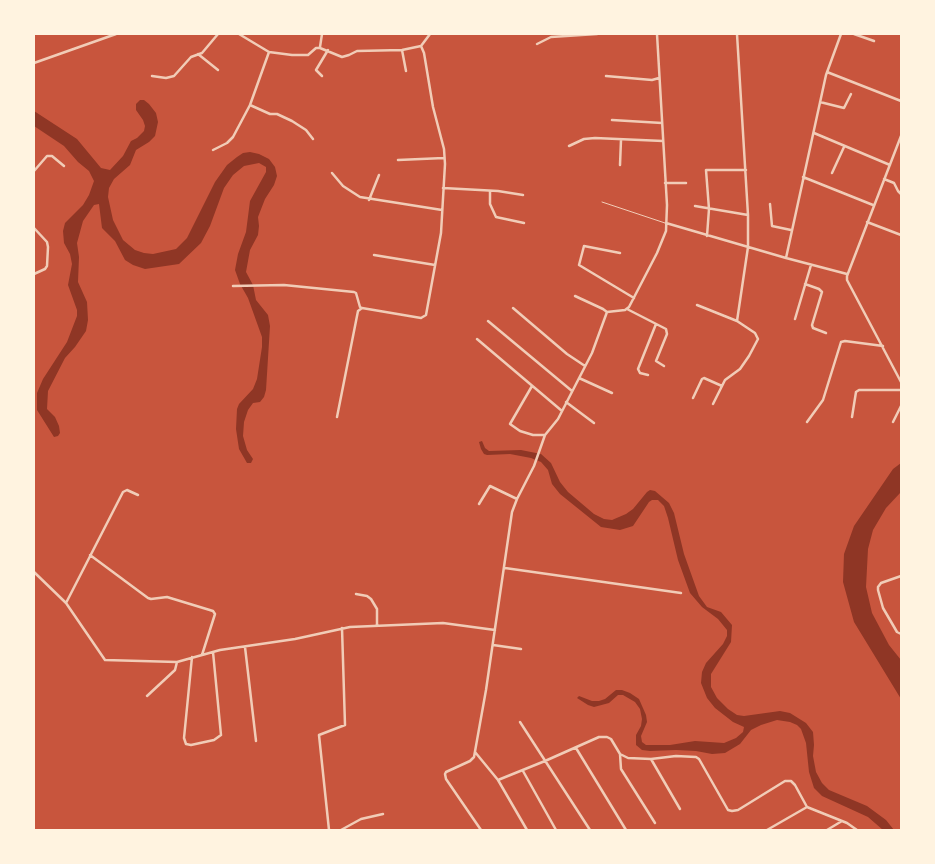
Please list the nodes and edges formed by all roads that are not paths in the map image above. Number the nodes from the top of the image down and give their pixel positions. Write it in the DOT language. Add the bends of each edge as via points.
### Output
graph roads {
  1 [pos="116,34"];
  2 [pos="218,34"];
  3 [pos="239,34"];
  4 [pos="322,34"];
  5 [pos="430,34"];
  6 [pos="597,34"];
  7 [pos="657,34"];
  8 [pos="737,34"];
  9 [pos="841,34"];
  10 [pos="854,34"];
  11 [pos="551,35"];
  12 [pos="874,41"];
  13 [pos="537,44"];
  14 [pos="421,46"];
  15 [pos="320,48"];
  16 [pos="328,50"];
  17 [pos="402,50"];
  18 [pos="269,52"];
  19 [pos="198,54"];
  20 [pos="34,63"];
  21 [pos="218,70"];
  22 [pos="406,71"];
  23 [pos="827,72"];
  24 [pos="152,76"];
  25 [pos="322,76"];
  26 [pos="606,76"];
  27 [pos="659,78"];
  28 [pos="851,94"];
  29 [pos="901,101"];
  30 [pos="820,102"];
  31 [pos="250,105"];
  32 [pos="612,120"];
  33 [pos="662,123"];
  34 [pos="814,134"];
  35 [pos="901,136"];
  36 [pos="314,139"];
  37 [pos="621,140"];
  38 [pos="663,141"];
  39 [pos="569,146"];
  40 [pos="844,147"];
  41 [pos="213,150"];
  42 [pos="444,158"];
  43 [pos="398,160"];
  44 [pos="620,165"];
  45 [pos="890,165"];
  46 [pos="64,166"];
  47 [pos="746,170"];
  48 [pos="34,171"];
  49 [pos="332,173"];
  50 [pos="832,173"];
  51 [pos="379,175"];
  52 [pos="803,177"];
  53 [pos="884,179"];
  54 [pos="666,182"];
  55 [pos="686,182"];
  56 [pos="443,188"];
  57 [pos="490,191"];
  58 [pos="901,194"];
  59 [pos="523,195"];
  60 [pos="369,200"];
  61 [pos="602,202"];
  62 [pos="770,204"];
  63 [pos="873,205"];
  64 [pos="695,206"];
  65 [pos="709,209"];
  66 [pos="442,210"];
  67 [pos="748,215"];
  68 [pos="867,222"];
  69 [pos="524,223"];
  70 [pos="666,224"];
  71 [pos="34,228"];
  72 [pos="792,230"];
  73 [pos="901,235"];
  74 [pos="708,236"];
  75 [pos="748,247"];
  76 [pos="620,253"];
  77 [pos="374,255"];
  78 [pos="786,258"];
  79 [pos="435,265"];
  80 [pos="811,265"];
  81 [pos="34,274"];
  82 [pos="847,274"];
  83 [pos="805,284"];
  84 [pos="232,286"];
  85 [pos="575,296"];
  86 [pos="634,298"];
  87 [pos="697,305"];
  88 [pos="362,308"];
  89 [pos="513,308"];
  90 [pos="627,309"];
  91 [pos="607,312"];
  92 [pos="795,319"];
  93 [pos="488,321"];
  94 [pos="737,322"];
  95 [pos="656,324"];
  96 [pos="826,333"];
  97 [pos="477,339"];
  98 [pos="883,346"];
  99 [pos="585,366"];
  100 [pos="664,366"];
  101 [pos="648,375"];
  102 [pos="579,378"];
  103 [pos="901,382"];
  104 [pos="532,386"];
  105 [pos="722,386"];
  106 [pos="901,390"];
  107 [pos="572,391"];
  108 [pos="612,393"];
  109 [pos="693,398"];
  110 [pos="566,402"];
  111 [pos="713,404"];
  112 [pos="901,406"];
  113 [pos="562,411"];
  114 [pos="337,417"];
  115 [pos="852,417"];
  116 [pos="807,422"];
  117 [pos="893,422"];
  118 [pos="594,423"];
  119 [pos="545,435"];
  120 [pos="138,495"];
  121 [pos="517,499"];
  122 [pos="479,504"];
  123 [pos="90,555"];
  124 [pos="505,568"];
  125 [pos="34,572"];
  126 [pos="901,576"];
  127 [pos="681,593"];
  128 [pos="356,594"];
  129 [pos="66,603"];
  130 [pos="377,625"];
  131 [pos="342,628"];
  132 [pos="495,630"];
  133 [pos="901,634"];
  134 [pos="493,645"];
  135 [pos="245,647"];
  136 [pos="521,649"];
  137 [pos="214,652"];
  138 [pos="202,655"];
  139 [pos="192,657"];
  140 [pos="177,662"];
  141 [pos="147,696"];
  142 [pos="520,722"];
  143 [pos="256,741"];
  144 [pos="576,748"];
  145 [pos="474,751"];
  146 [pos="620,754"];
  147 [pos="652,759"];
  148 [pos="546,761"];
  149 [pos="523,770"];
  150 [pos="498,780"];
  151 [pos="807,807"];
  152 [pos="680,809"];
  153 [pos="383,814"];
  154 [pos="842,821"];
  155 [pos="655,823"];
  156 [pos="329,830"];
  157 [pos="341,830"];
  158 [pos="481,830"];
  159 [pos="527,830"];
  160 [pos="556,830"];
  161 [pos="590,830"];
  162 [pos="626,830"];
  163 [pos="767,830"];
  164 [pos="827,830"];
  165 [pos="858,830"];
  1 -- 20 [label="street"];
  2 -- 19 [label="street"];
  3 -- 18 [label="street"];
  4 -- 15 [label="street"];
  5 -- 14 [label="street"];
  6 -- 11 [label="street"];
  7 -- 27 [label="street"];
  8 -- 47 [label="street"];
  9 -- 23 [label="street"];
  10 -- 12 [label="street"];
  11 -- 13 [label="street"];
  14 -- 17 [label="street"];
  14 -- 42 [label="street"];
  15 -- 16 [label="street"];
  15 -- 18 [label="street" via="302,56"];
  16 -- 17 [label="street" via="342,56 357,51"];
  16 -- 25 [label="street" via="316,70"];
  17 -- 22 [label="street"];
  18 -- 31 [label="street"];
  19 -- 21 [label="street"];
  19 -- 24 [label="street" via="190,57 174,76"];
  23 -- 29 [label="street"];
  23 -- 30 [label="street"];
  26 -- 27 [label="street"];
  27 -- 33 [label="street"];
  28 -- 30 [label="street" via="844,108"];
  30 -- 34 [label="street"];
  31 -- 36 [label="street" via="292,121"];
  31 -- 41 [label="street" via="233,137"];
  32 -- 33 [label="street"];
  33 -- 38 [label="street"];
  34 -- 40 [label="street"];
  34 -- 52 [label="street"];
  35 -- 45 [label="street"];
  37 -- 38 [label="street"];
  37 -- 39 [label="street" via="584,139"];
  37 -- 44 [label="street"];
  38 -- 54 [label="street"];
  40 -- 45 [label="street"];
  40 -- 50 [label="street"];
  42 -- 43 [label="street"];
  42 -- 56 [label="street"];
  45 -- 53 [label="street"];
  46 -- 48 [label="street" via="52,156 47,156"];
  47 -- 65 [label="street" via="706,170"];
  47 -- 67 [label="street"];
  49 -- 60 [label="street" via="350,192"];
  51 -- 60 [label="street"];
  52 -- 63 [label="street"];
  52 -- 72 [label="street"];
  53 -- 58 [label="street" via="894,183"];
  53 -- 63 [label="street"];
  54 -- 55 [label="street"];
  54 -- 70 [label="street"];
  56 -- 57 [label="street"];
  56 -- 66 [label="street"];
  57 -- 59 [label="street"];
  57 -- 69 [label="street" via="490,204 496,217"];
  60 -- 66 [label="street"];
  61 -- 70 [label="lane"];
  62 -- 72 [label="street" via="772,226"];
  63 -- 68 [label="street"];
  64 -- 65 [label="street"];
  65 -- 67 [label="street"];
  65 -- 74 [label="street"];
  66 -- 79 [label="street"];
  67 -- 75 [label="street"];
  68 -- 73 [label="street"];
  68 -- 82 [label="street"];
  70 -- 74 [label="street"];
  70 -- 86 [label="street" via="664,239"];
  71 -- 81 [label="street" via="48,247 47,266"];
  72 -- 78 [label="street"];
  74 -- 75 [label="street"];
  75 -- 78 [label="street"];
  75 -- 94 [label="street"];
  76 -- 86 [label="street" via="584,246 579,265"];
  77 -- 79 [label="street"];
  78 -- 80 [label="street"];
  79 -- 88 [label="street" via="426,316"];
  80 -- 82 [label="street"];
  80 -- 83 [label="street"];
  82 -- 98 [label="street" via="847,280"];
  83 -- 92 [label="street"];
  83 -- 96 [label="street" via="822,292 812,325"];
  84 -- 88 [label="street" via="284,285 354,292"];
  85 -- 91 [label="street"];
  86 -- 90 [label="street"];
  87 -- 94 [label="street"];
  88 -- 114 [label="street" via="358,311"];
  89 -- 99 [label="street"];
  90 -- 91 [label="street"];
  90 -- 95 [label="street"];
  91 -- 99 [label="street"];
  93 -- 107 [label="street"];
  94 -- 105 [label="street" via="757,335 757,343 740,369"];
  95 -- 100 [label="street" via="668,332 657,359"];
  95 -- 101 [label="street" via="638,369"];
  97 -- 104 [label="street"];
  98 -- 103 [label="street"];
  98 -- 116 [label="street" via="841,342 823,400"];
  99 -- 102 [label="street"];
  102 -- 107 [label="street"];
  102 -- 108 [label="street"];
  104 -- 113 [label="street"];
  104 -- 119 [label="street" via="510,424 520,431"];
  105 -- 109 [label="street" via="704,378"];
  105 -- 111 [label="street"];
  106 -- 115 [label="street" via="856,392"];
  107 -- 110 [label="street"];
  110 -- 113 [label="street"];
  110 -- 118 [label="street"];
  112 -- 117 [label="street"];
  113 -- 119 [label="street"];
  119 -- 121 [label="street"];
  120 -- 123 [label="street" via="127,490 123,492"];
  121 -- 122 [label="street" via="490,486"];
  121 -- 124 [label="street" via="512,512"];
  123 -- 129 [label="street"];
  123 -- 138 [label="street" via="148,598 167,596 213,611"];
  124 -- 127 [label="street"];
  124 -- 132 [label="street"];
  125 -- 129 [label="street"];
  126 -- 133 [label="street" via="878,586 883,608"];
  128 -- 130 [label="street" via="371,599 377,609"];
  129 -- 140 [label="street" via="106,660"];
  130 -- 131 [label="street"];
  130 -- 132 [label="street" via="443,622"];
  131 -- 135 [label="street"];
  131 -- 156 [label="street" via="346,725 319,735"];
  132 -- 134 [label="street"];
  134 -- 136 [label="street"];
  134 -- 145 [label="street"];
  135 -- 137 [label="street"];
  135 -- 143 [label="street"];
  137 -- 138 [label="street"];
  137 -- 139 [label="street" via="221,735 214,740 186,744"];
  138 -- 139 [label="street"];
  139 -- 140 [label="street"];
  140 -- 141 [label="street" via="176,670"];
  142 -- 148 [label="street"];
  144 -- 146 [label="street" via="604,736 611,739"];
  144 -- 148 [label="street"];
  144 -- 162 [label="street"];
  145 -- 150 [label="street"];
  145 -- 158 [label="street" via="472,759 446,772 445,776"];
  146 -- 147 [label="street" via="628,758"];
  146 -- 155 [label="street" via="621,769"];
  147 -- 151 [label="street" via="696,757 728,810 738,810 785,781 795,785"];
  147 -- 152 [label="street"];
  148 -- 149 [label="street"];
  148 -- 161 [label="street"];
  149 -- 150 [label="street"];
  149 -- 160 [label="street"];
  150 -- 159 [label="street"];
  151 -- 154 [label="street"];
  151 -- 163 [label="street"];
  153 -- 157 [label="street" via="361,819"];
  154 -- 164 [label="street"];
  154 -- 165 [label="street"];
}
